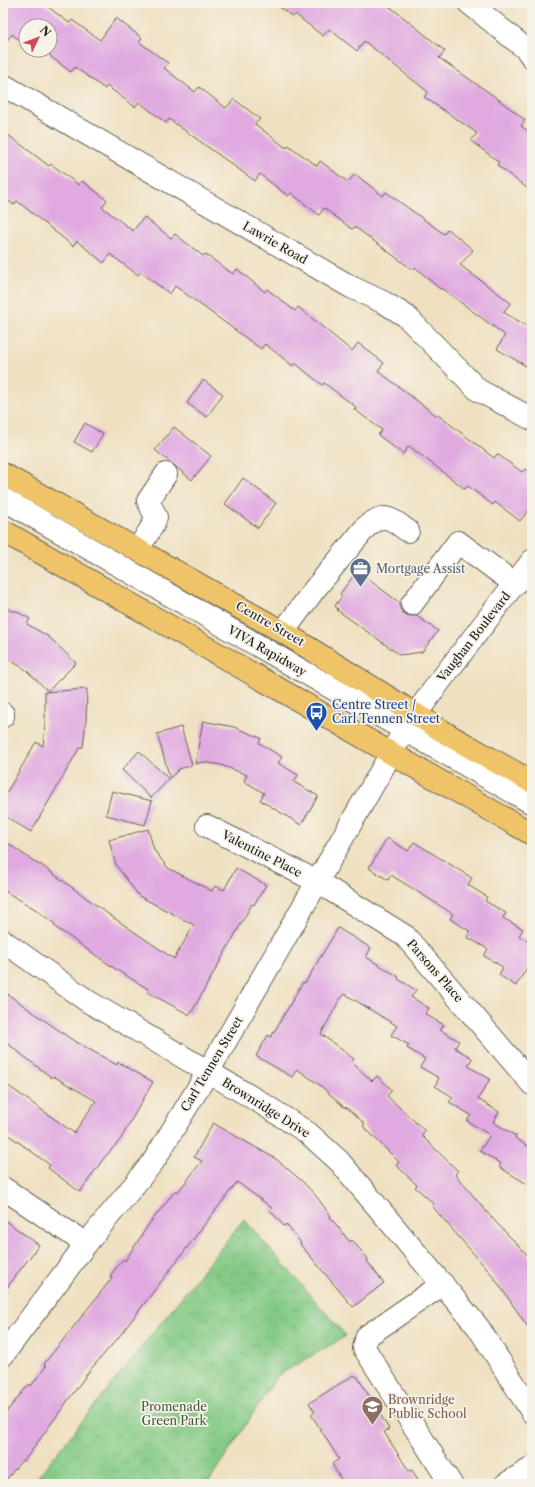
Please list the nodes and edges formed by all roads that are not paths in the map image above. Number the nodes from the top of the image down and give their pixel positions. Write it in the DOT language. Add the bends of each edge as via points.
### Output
graph roads {
  1 [pos="469,3"];
  2 [pos="532,57"];
  3 [pos="3,85"];
  4 [pos="532,419"];
  5 [pos="3,474"];
  6 [pos="166,474"];
  7 [pos="3,499"];
  8 [pos="3,531"];
  9 [pos="408,531"];
  10 [pos="138,549"];
  11 [pos="532,561"];
  12 [pos="515,584"];
  13 [pos="412,604"];
  14 [pos="283,632"];
  15 [pos="410,722"];
  16 [pos="391,754"];
  17 [pos="532,782"];
  18 [pos="532,803"];
  19 [pos="207,826"];
  20 [pos="532,834"];
  21 [pos="318,882"];
  22 [pos="3,942"];
  23 [pos="208,1072"];
  24 [pos="532,1084"];
  25 [pos="3,1188"];
  26 [pos="86,1244"];
  27 [pos="443,1284"];
  28 [pos="3,1355"];
  29 [pos="525,1384"];
  30 [pos="532,1412"];
  31 [pos="532,1468"];
  32 [pos="451,1484"];
  33 [pos="506,1484"];
  1 -- 2 [label="street"];
  3 -- 4 [label="street, Lawrie Road" via="351,287 406,316 478,390"];
  5 -- 10 [label="main road, Centre Street"];
  6 -- 10 [label="street" via="148,501 156,517"];
  7 -- 15 [label="street, VIVA Rapidway"];
  8 -- 16 [label="main road"];
  9 -- 14 [label="street" via="389,518 376,519 366,527"];
  10 -- 14 [label="main road, Centre Street"];
  11 -- 12 [label="street, Vaughan Boulevard"];
  12 -- 13 [label="street" via="458,542"];
  12 -- 15 [label="street, Vaughan Boulevard"];
  14 -- 15 [label="main road, Centre Street"];
  15 -- 16 [label="street, Vaughan Boulevard"];
  15 -- 17 [label="main road, Centre Street" via="452,737"];
  15 -- 18 [label="street, VIVA Rapidway"];
  16 -- 20 [label="main road"];
  16 -- 21 [label="street, Carl Tennen Street"];
  19 -- 21 [label="street, Valentine Place"];
  21 -- 23 [label="street, Carl Tennen Street"];
  21 -- 24 [label="street, Parsons Place" via="405,936"];
  22 -- 23 [label="street, Brownridge Drive" via="89,1002"];
  23 -- 26 [label="street, Carl Tennen Street" via="153,1162"];
  23 -- 27 [label="street, Brownridge Drive" via="308,1132 339,1162"];
  25 -- 26 [label="street"];
  26 -- 28 [label="street, Carl Tennen Street"];
  27 -- 29 [label="street, Brownridge Drive"];
  27 -- 32 [label="street" via="367,1336 364,1348"];
  29 -- 30 [label="street, Brownridge Drive"];
  31 -- 33 [label="street"];
}
